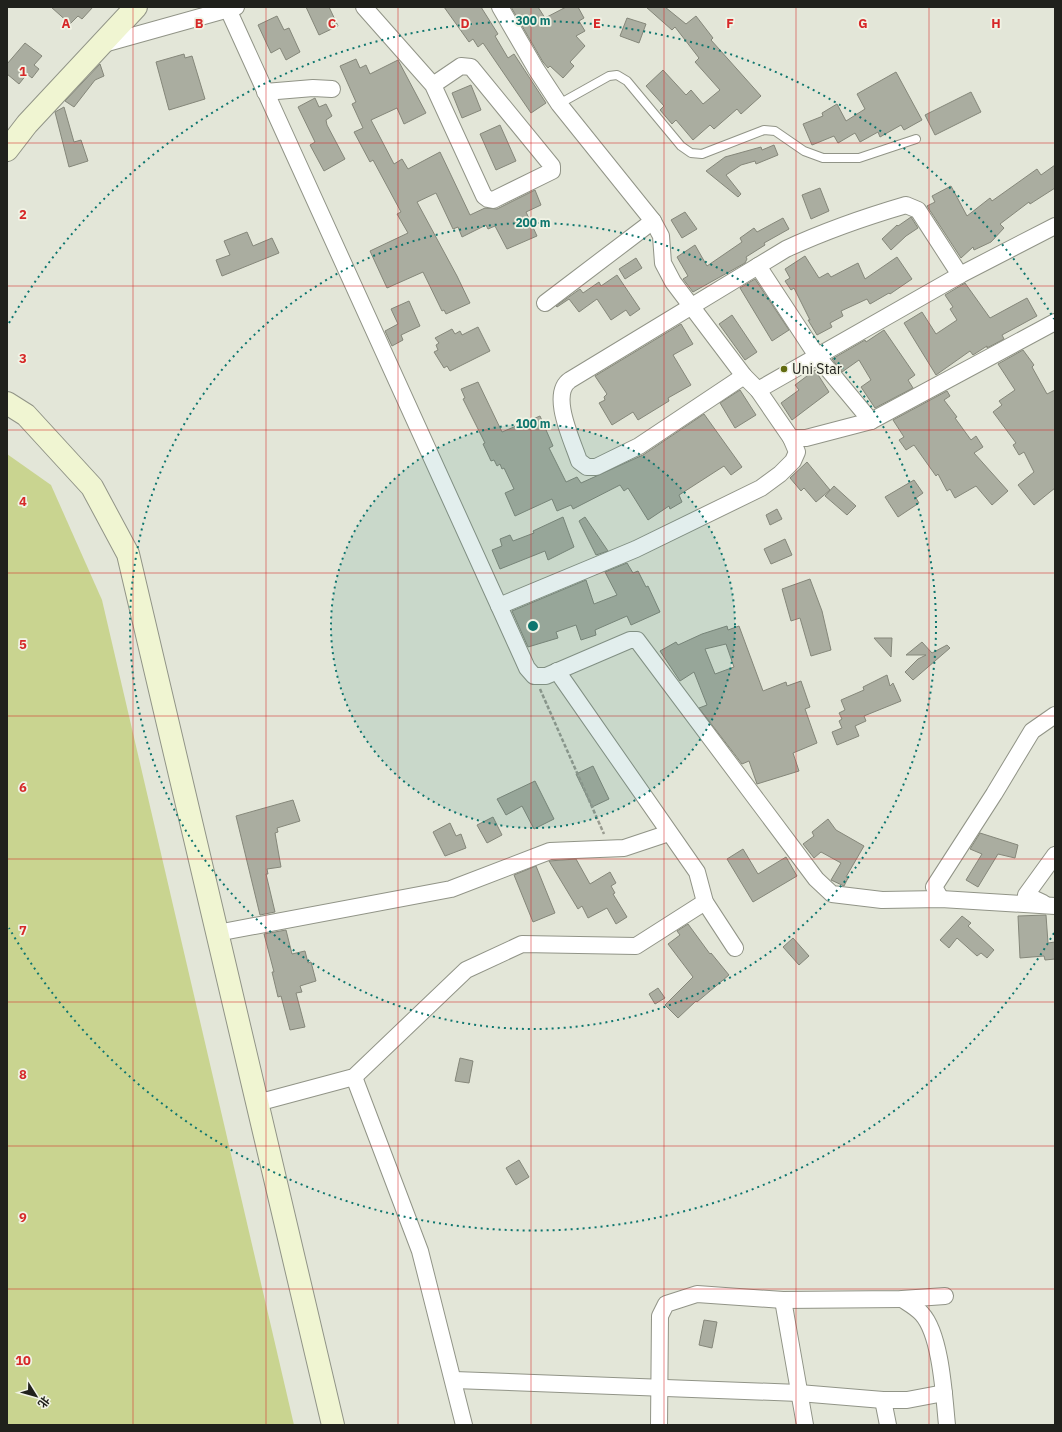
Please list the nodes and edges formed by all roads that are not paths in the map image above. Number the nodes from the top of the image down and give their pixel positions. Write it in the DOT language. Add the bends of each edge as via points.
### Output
graph roads {
  1 [pos="136,7"];
  2 [pos="364,7"];
  3 [pos="500,7"];
  4 [pos="230,8"];
  5 [pos="99,45"];
  6 [pos="433,85"];
  7 [pos="332,89"];
  8 [pos="266,92"];
  9 [pos="559,104"];
  10 [pos="916,139"];
  11 [pos="7,150"];
  12 [pos="653,221"];
  13 [pos="1055,226"];
  14 [pos="758,266"];
  15 [pos="960,275"];
  16 [pos="545,303"];
  17 [pos="691,306"];
  18 [pos="1055,322"];
  19 [pos="817,356"];
  20 [pos="744,376"];
  21 [pos="758,390"];
  22 [pos="7,403"];
  23 [pos="871,421"];
  24 [pos="791,438"];
  25 [pos="499,606"];
  26 [pos="557,671"];
  27 [pos="1055,715"];
  28 [pos="669,833"];
  29 [pos="1055,855"];
  30 [pos="941,899"];
  31 [pos="705,902"];
  32 [pos="1052,906"];
  33 [pos="217,933"];
  34 [pos="735,948"];
  35 [pos="354,1077"];
  36 [pos="257,1103"];
  37 [pos="946,1296"];
  38 [pos="902,1299"];
  39 [pos="783,1300"];
  40 [pos="454,1380"];
  41 [pos="659,1388"];
  42 [pos="799,1393"];
  43 [pos="944,1393"];
  44 [pos="884,1400"];
  45 [pos="333,1425"];
  46 [pos="464,1425"];
  47 [pos="659,1425"];
  48 [pos="805,1425"];
  49 [pos="888,1425"];
  50 [pos="947,1425"];
  1 -- 5 [label="street"];
  2 -- 6 [label="street"];
  3 -- 9 [label="street"];
  4 -- 5 [label="street"];
  4 -- 8 [label="street"];
  5 -- 11 [label="street" via="27,124"];
  6 -- 6 [label="street" via="484,196 488,199 492,200 552,171 552,166 471,67 461,66"];
  7 -- 8 [label="street"];
  8 -- 25 [label="street"];
  9 -- 10 [label="lane" via="609,76 618,75 627,81 681,146 691,153 702,154 764,130 775,131 804,151 823,158 859,158"];
  9 -- 12 [label="street"];
  12 -- 16 [label="street"];
  12 -- 17 [label="street" via="661,236 663,263"];
  13 -- 15 [label="street"];
  14 -- 15 [label="street" via="812,237 906,204 918,210"];
  14 -- 17 [label="street"];
  14 -- 19 [label="street"];
  15 -- 19 [label="street"];
  17 -- 20 [label="street"];
  17 -- 20 [label="street" via="565,384 561,405 580,461 587,467 596,467 639,446"];
  18 -- 23 [label="street"];
  19 -- 21 [label="street"];
  19 -- 23 [label="street"];
  20 -- 21 [label="street"];
  21 -- 24 [label="street"];
  22 -- 33 [label="street" via="26,415 92,487 128,554"];
  23 -- 24 [label="street" via="821,434"];
  24 -- 25 [label="street" via="797,452 793,461 761,488 636,549"];
  25 -- 26 [label="street" via="527,668 534,676 546,676"];
  26 -- 28 [label="street"];
  26 -- 30 [label="street" via="630,640 636,640 816,879 832,894 882,900"];
  27 -- 30 [label="street" via="1032,731 934,887"];
  28 -- 31 [label="street" via="696,872"];
  28 -- 33 [label="street" via="624,848 550,851 451,889"];
  29 -- 32 [label="street" via="1026,895"];
  30 -- 32 [label="street"];
  31 -- 34 [label="street"];
  31 -- 35 [label="street" via="636,946 522,944 466,970"];
  33 -- 36 [label="street"];
  35 -- 36 [label="street"];
  35 -- 40 [label="street" via="420,1251"];
  36 -- 45 [label="street"];
  37 -- 38 [label="street"];
  38 -- 39 [label="street"];
  38 -- 43 [label="street" via="922,1314 933,1333"];
  39 -- 41 [label="street" via="696,1294 666,1304 660,1316"];
  39 -- 42 [label="street"];
  40 -- 41 [label="street"];
  40 -- 46 [label="street"];
  41 -- 42 [label="street"];
  41 -- 47 [label="street"];
  42 -- 44 [label="street"];
  42 -- 48 [label="street"];
  43 -- 44 [label="street" via="907,1400"];
  43 -- 50 [label="street"];
  44 -- 49 [label="street"];
}
